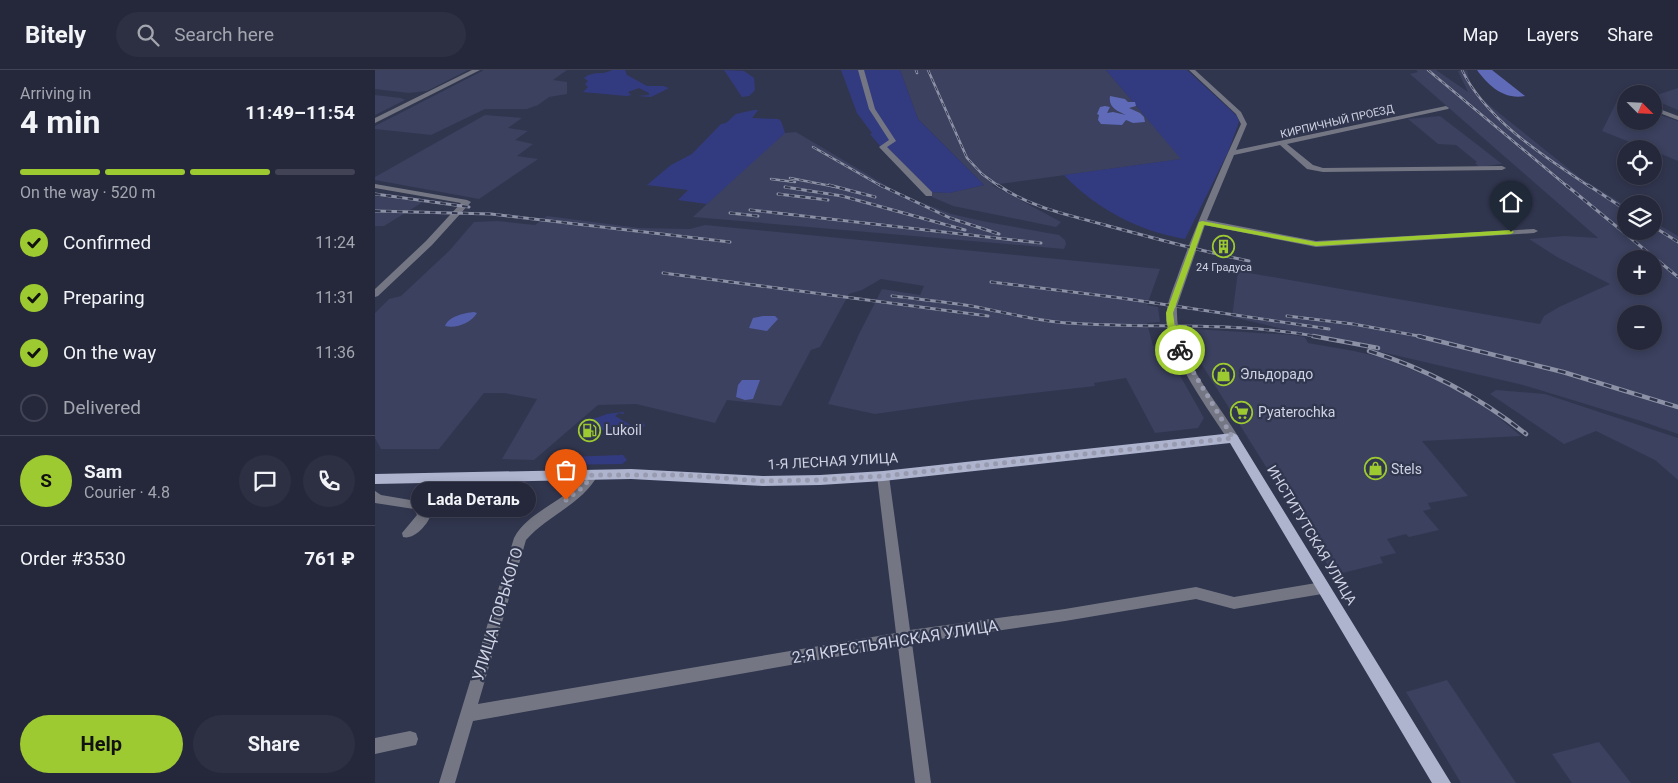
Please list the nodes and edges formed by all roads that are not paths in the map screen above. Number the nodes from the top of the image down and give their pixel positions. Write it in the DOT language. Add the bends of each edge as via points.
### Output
graph roads {
  1 [pos="477,70"];
  2 [pos="861,70"];
  3 [pos="1192,70"];
  4 [pos="1446,108"];
  5 [pos="1663,112"];
  6 [pos="1678,118"];
  7 [pos="375,121"];
  8 [pos="1282,144"];
  9 [pos="1233,153"];
  10 [pos="1502,168"];
  11 [pos="375,186"];
  12 [pos="929,194"];
  13 [pos="1202,222"];
  14 [pos="1534,231"];
  15 [pos="375,294"];
  16 [pos="1233,438"];
  17 [pos="592,475"];
  18 [pos="883,476"];
  19 [pos="377,482"];
  20 [pos="375,496"];
  21 [pos="408,533"];
  22 [pos="1322,588"];
  23 [pos="903,638"];
  24 [pos="467,714"];
  25 [pos="410,739"];
  26 [pos="375,746"];
  27 [pos="447,783"];
  28 [pos="923,783"];
  29 [pos="1442,783"];
  1 -- 7 [label="street"];
  2 -- 12 [label="street" via="872,109 893,141 883,147"];
  3 -- 9 [label="street, ИНСТИТУТСКАЯ УЛИЦА" via="1243,119 1244,129"];
  4 -- 8 [label="street, КИРПИЧНЫЙ ПРОЕЗД"];
  5 -- 6 [label="street"];
  8 -- 9 [label="street, КИРПИЧНЫЙ ПРОЕЗД"];
  8 -- 10 [label="street" via="1310,167 1323,170"];
  9 -- 13 [label="street, ИНСТИТУТСКАЯ УЛИЦА"];
  11 -- 15 [label="street" via="467,202"];
  13 -- 14 [label="street" via="1316,244"];
  13 -- 16 [label="street, ИНСТИТУТСКАЯ УЛИЦА" via="1173,300 1171,328 1182,354"];
  16 -- 18 [label="main road, 1-Я ЛЕСНАЯ УЛИЦА"];
  16 -- 22 [label="main road, ИНСТИТУТСКАЯ УЛИЦА"];
  17 -- 18 [label="main road, 1-Я ЛЕСНАЯ УЛИЦА" via="681,475 763,481"];
  17 -- 19 [label="main road, 1-Я ЛЕСНАЯ УЛИЦА"];
  17 -- 24 [label="street, УЛИЦА ГОРЬКОГО" via="584,486 541,517 520,538"];
  18 -- 23 [label="street"];
  20 -- 21 [label="street" via="377,499 418,505 424,517"];
  22 -- 23 [label="street, 2-Я КРЕСТЬЯНСКАЯ УЛИЦА" via="1234,602 1197,593"];
  22 -- 29 [label="main road, ИНСТИТУТСКАЯ УЛИЦА"];
  23 -- 24 [label="street, 2-Я КРЕСТЬЯНСКАЯ УЛИЦА"];
  23 -- 28 [label="street"];
  24 -- 27 [label="street, УЛИЦА ГОРЬКОГО"];
  25 -- 26 [label="street"];
}
